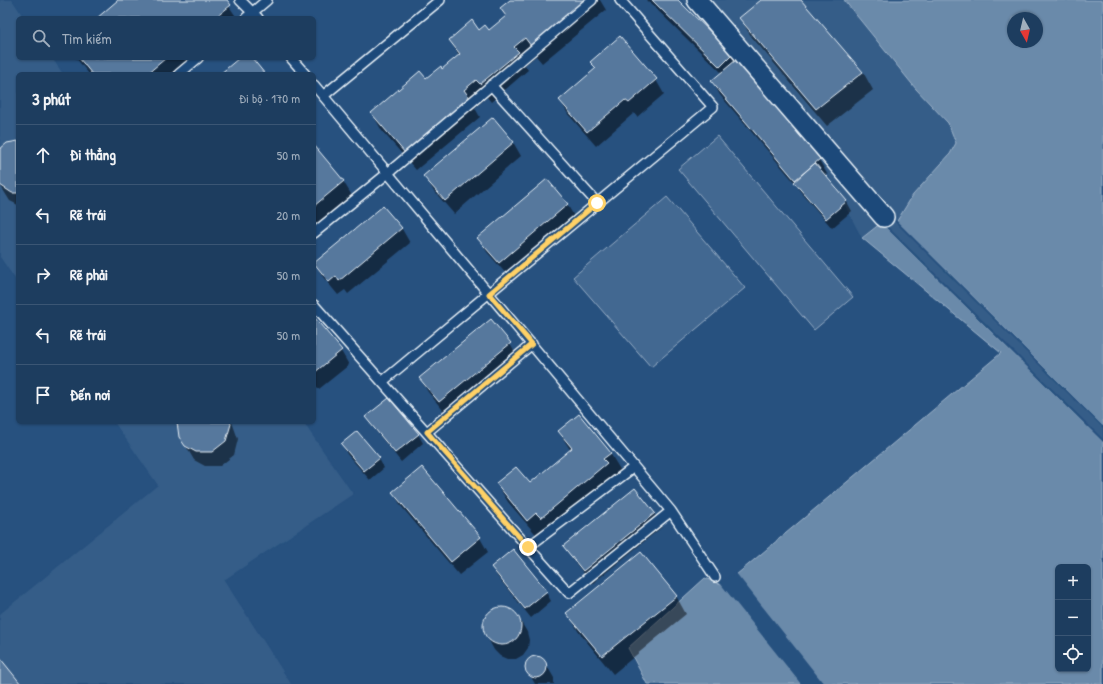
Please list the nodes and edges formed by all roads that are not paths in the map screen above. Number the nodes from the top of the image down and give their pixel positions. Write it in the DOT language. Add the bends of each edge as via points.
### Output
graph roads {
  1 [pos="240,0"];
  2 [pos="267,0"];
  3 [pos="440,0"];
  4 [pos="592,0"];
  5 [pos="620,0"];
  6 [pos="697,0"];
  7 [pos="252,16"];
  8 [pos="196,60"];
  9 [pos="293,60"];
  10 [pos="181,72"];
  11 [pos="303,72"];
  12 [pos="491,86"];
  13 [pos="316,87"];
  14 [pos="324,96"];
  15 [pos="388,173"];
  16 [pos="597,203"];
  17 [pos="884,217"];
  18 [pos="316,231"];
  19 [pos="489,294"];
  20 [pos="316,307"];
  21 [pos="532,344"];
  22 [pos="382,382"];
  23 [pos="427,432"];
  24 [pos="634,467"];
  25 [pos="671,511"];
  26 [pos="528,547"];
  27 [pos="716,577"];
  1 -- 7 [label="lane"];
  2 -- 7 [label="lane"];
  3 -- 14 [label="lane"];
  4 -- 12 [label="lane"];
  5 -- 16 [label="lane" via="713,107"];
  6 -- 17 [label="street"];
  8 -- 10 [label="lane"];
  9 -- 11 [label="lane"];
  12 -- 15 [label="lane"];
  12 -- 16 [label="lane"];
  13 -- 14 [label="lane"];
  14 -- 15 [label="lane"];
  15 -- 18 [label="lane"];
  15 -- 19 [label="lane"];
  16 -- 19 [label="lane"];
  19 -- 21 [label="lane"];
  19 -- 22 [label="lane"];
  20 -- 22 [label="lane"];
  21 -- 23 [label="lane"];
  21 -- 24 [label="lane"];
  22 -- 23 [label="lane"];
  23 -- 26 [label="lane"];
  24 -- 25 [label="lane"];
  24 -- 26 [label="lane"];
  25 -- 26 [label="lane" via="569,593"];
  25 -- 27 [label="lane"];
}
